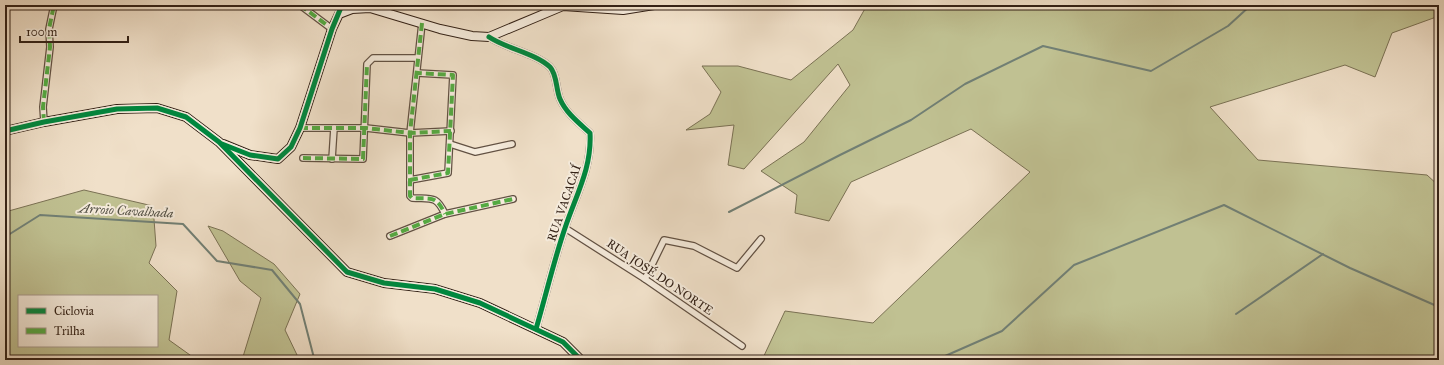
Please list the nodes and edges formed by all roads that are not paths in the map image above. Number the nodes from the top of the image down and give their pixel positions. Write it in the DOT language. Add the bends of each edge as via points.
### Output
graph roads {
  1 [pos="54,5"];
  2 [pos="300,5"];
  3 [pos="342,5"];
  4 [pos="654,5"];
  5 [pos="339,14"];
  6 [pos="422,23"];
  7 [pos="332,29"];
  8 [pos="490,37"];
  9 [pos="418,58"];
  10 [pos="417,74"];
  11 [pos="44,122"];
  12 [pos="300,128"];
  13 [pos="334,128"];
  14 [pos="366,128"];
  15 [pos="5,131"];
  16 [pos="451,131"];
  17 [pos="410,134"];
  18 [pos="219,142"];
  19 [pos="450,144"];
  20 [pos="512,144"];
  21 [pos="303,158"];
  22 [pos="332,159"];
  23 [pos="410,180"];
  24 [pos="513,199"];
  25 [pos="445,214"];
  26 [pos="565,228"];
  27 [pos="390,236"];
  28 [pos="762,239"];
  29 [pos="645,279"];
  30 [pos="536,329"];
  31 [pos="742,346"];
  32 [pos="582,360"];
  1 -- 11 [label="street" via="49,29"];
  2 -- 7 [label="street"];
  3 -- 5 [label="street"];
  4 -- 8 [label="main road" via="623,10 563,6"];
  5 -- 6 [label="main road" via="352,9 370,8"];
  5 -- 7 [label="main road"];
  6 -- 8 [label="main road" via="472,36"];
  6 -- 9 [label="street"];
  7 -- 12 [label="main road"];
  8 -- 26 [label="street, RUA VACACAÍ" via="551,68 560,99 568,112 590,133 591,147 586,175"];
  9 -- 10 [label="street"];
  9 -- 14 [label="street" via="372,58 367,64"];
  10 -- 16 [label="street" via="453,75"];
  10 -- 17 [label="street"];
  11 -- 15 [label="main road"];
  11 -- 18 [label="main road" via="117,109 157,108 186,116"];
  12 -- 13 [label="street"];
  12 -- 18 [label="main road" via="291,147 278,159 250,155"];
  13 -- 14 [label="street"];
  13 -- 22 [label="street"];
  14 -- 17 [label="street"];
  14 -- 22 [label="street" via="363,159"];
  16 -- 17 [label="street"];
  16 -- 19 [label="street"];
  17 -- 23 [label="street"];
  18 -- 30 [label="main road" via="347,272 384,283 435,289 473,301"];
  19 -- 20 [label="street" via="475,152"];
  19 -- 23 [label="street" via="448,173"];
  21 -- 22 [label="street"];
  23 -- 25 [label="street" via="411,198 435,199 440,202"];
  24 -- 25 [label="street"];
  25 -- 27 [label="street"];
  26 -- 29 [label="street, RUA JOSÉ DO NORTE"];
  26 -- 30 [label="street, RUA VACACAÍ"];
  28 -- 29 [label="street" via="737,268 694,246 664,240"];
  29 -- 31 [label="street, RUA JOSÉ DO NORTE"];
  30 -- 32 [label="main road" via="563,342"];
}
